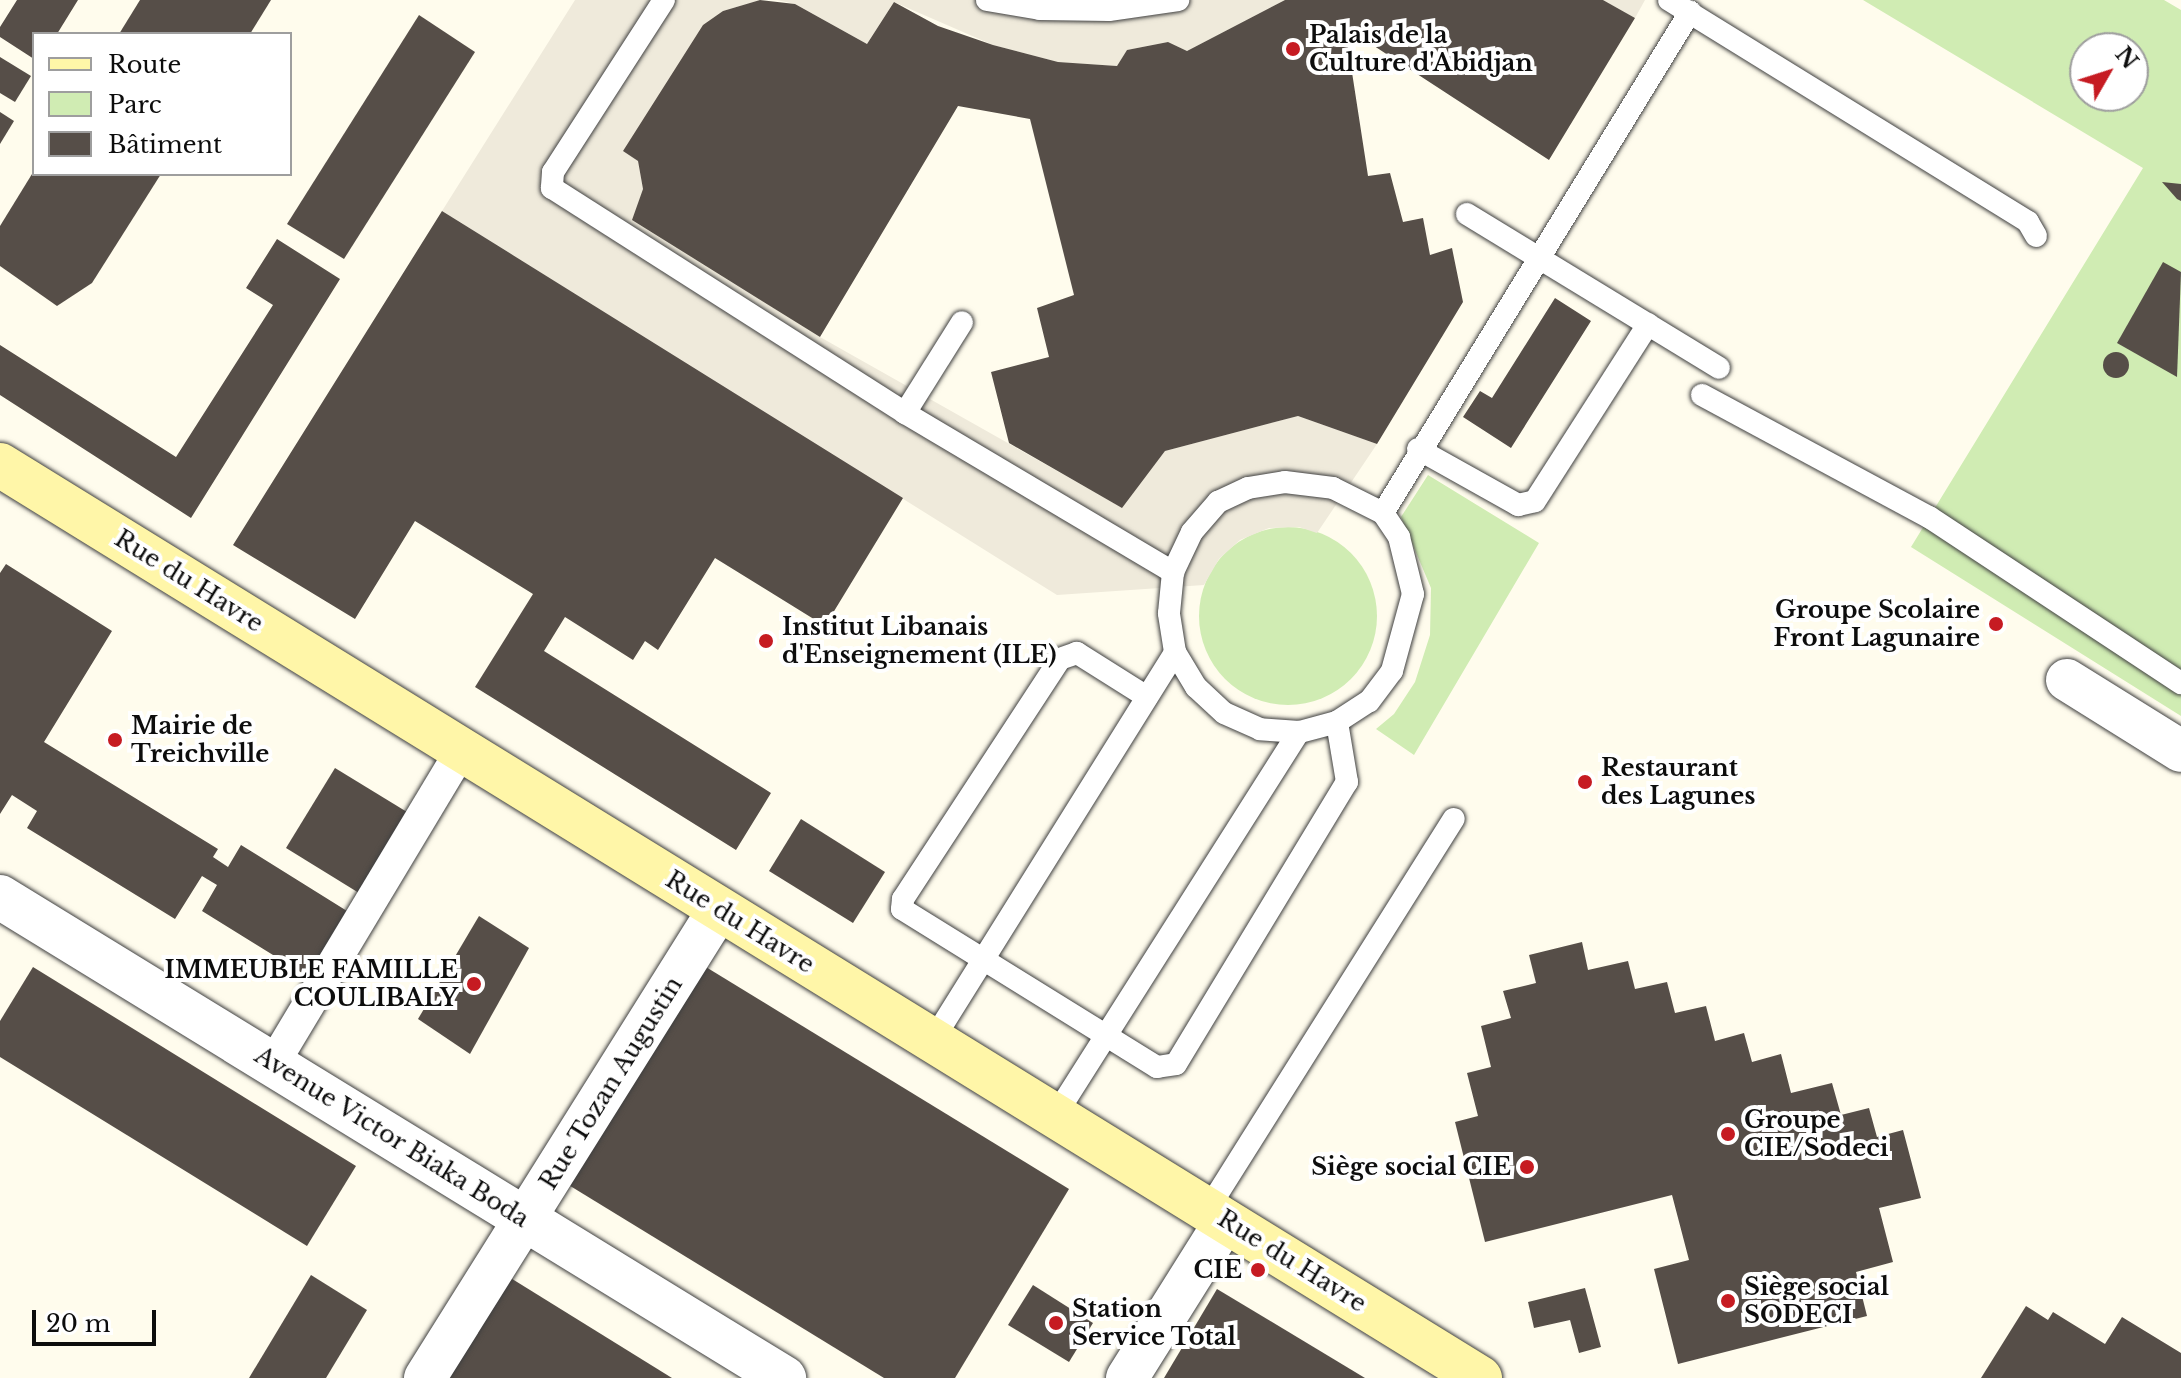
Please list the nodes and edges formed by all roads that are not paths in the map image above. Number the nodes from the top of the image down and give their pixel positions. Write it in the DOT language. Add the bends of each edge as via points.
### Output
graph roads {
  1 [pos="664,0"];
  2 [pos="987,0"];
  3 [pos="1178,0"];
  4 [pos="1669,0"];
  5 [pos="1690,12"];
  6 [pos="1467,214"];
  7 [pos="2036,236"];
  8 [pos="1538,256"];
  9 [pos="962,322"];
  10 [pos="1648,324"];
  11 [pos="1719,368"];
  12 [pos="1702,395"];
  13 [pos="905,413"];
  14 [pos="1418,449"];
  15 [pos="0,465"];
  16 [pos="1383,513"];
  17 [pos="1173,572"];
  18 [pos="1175,652"];
  19 [pos="2067,680"];
  20 [pos="2181,683"];
  21 [pos="1147,697"];
  22 [pos="1337,722"];
  23 [pos="1299,732"];
  24 [pos="462,750"];
  25 [pos="2181,751"];
  26 [pos="1454,819"];
  27 [pos="0,897"];
  28 [pos="719,909"];
  29 [pos="983,960"];
  30 [pos="1105,1036"];
  31 [pos="933,1040"];
  32 [pos="273,1064"];
  33 [pos="1055,1116"];
  34 [pos="1217,1215"];
  35 [pos="526,1220"];
  36 [pos="425,1378"];
  37 [pos="784,1378"];
  38 [pos="1127,1378"];
  39 [pos="1480,1378"];
  1 -- 13 [label="lane" via="553,172 552,188"];
  2 -- 3 [label="lane" via="1040,9 1109,10"];
  4 -- 5 [label="lane"];
  5 -- 7 [label="lane" via="2028,222"];
  5 -- 8 [label="lane"];
  6 -- 8 [label="lane"];
  8 -- 10 [label="lane"];
  8 -- 14 [label="lane"];
  9 -- 13 [label="lane"];
  10 -- 11 [label="lane"];
  10 -- 14 [label="lane" via="1535,501 1518,505"];
  12 -- 20 [label="lane" via="1929,517"];
  13 -- 17 [label="lane"];
  14 -- 16 [label="lane"];
  15 -- 24 [label="main road, Rue du Havre"];
  16 -- 17 [label="lane" via="1333,488 1285,482 1248,488 1218,502 1192,532"];
  16 -- 22 [label="lane" via="1399,537 1413,594 1405,635 1392,671 1377,691"];
  17 -- 18 [label="lane" via="1169,613"];
  18 -- 21 [label="lane"];
  18 -- 23 [label="lane" via="1196,687 1224,713 1260,729"];
  19 -- 25 [label="street"];
  21 -- 29 [label="lane"];
  21 -- 29 [label="lane" via="1077,653 1060,659 903,899 907,915"];
  22 -- 23 [label="lane"];
  22 -- 30 [label="lane" via="1347,782 1176,1064 1157,1067"];
  23 -- 30 [label="lane"];
  24 -- 28 [label="main road, Rue du Havre"];
  24 -- 32 [label="street"];
  26 -- 34 [label="lane"];
  27 -- 32 [label="street, Avenue Victor Biaka Boda"];
  28 -- 31 [label="main road, Rue du Havre"];
  28 -- 35 [label="street, Rue Tozan Augustin"];
  29 -- 30 [label="lane"];
  29 -- 31 [label="lane"];
  30 -- 33 [label="lane"];
  31 -- 33 [label="main road, Rue du Havre"];
  32 -- 35 [label="street, Avenue Victor Biaka Boda"];
  33 -- 34 [label="main road, Rue du Havre"];
  34 -- 38 [label="street"];
  34 -- 39 [label="main road, Rue du Havre"];
  35 -- 36 [label="street, Rue Tozan Augustin"];
  35 -- 37 [label="street, Avenue Victor Biaka Boda"];
}
